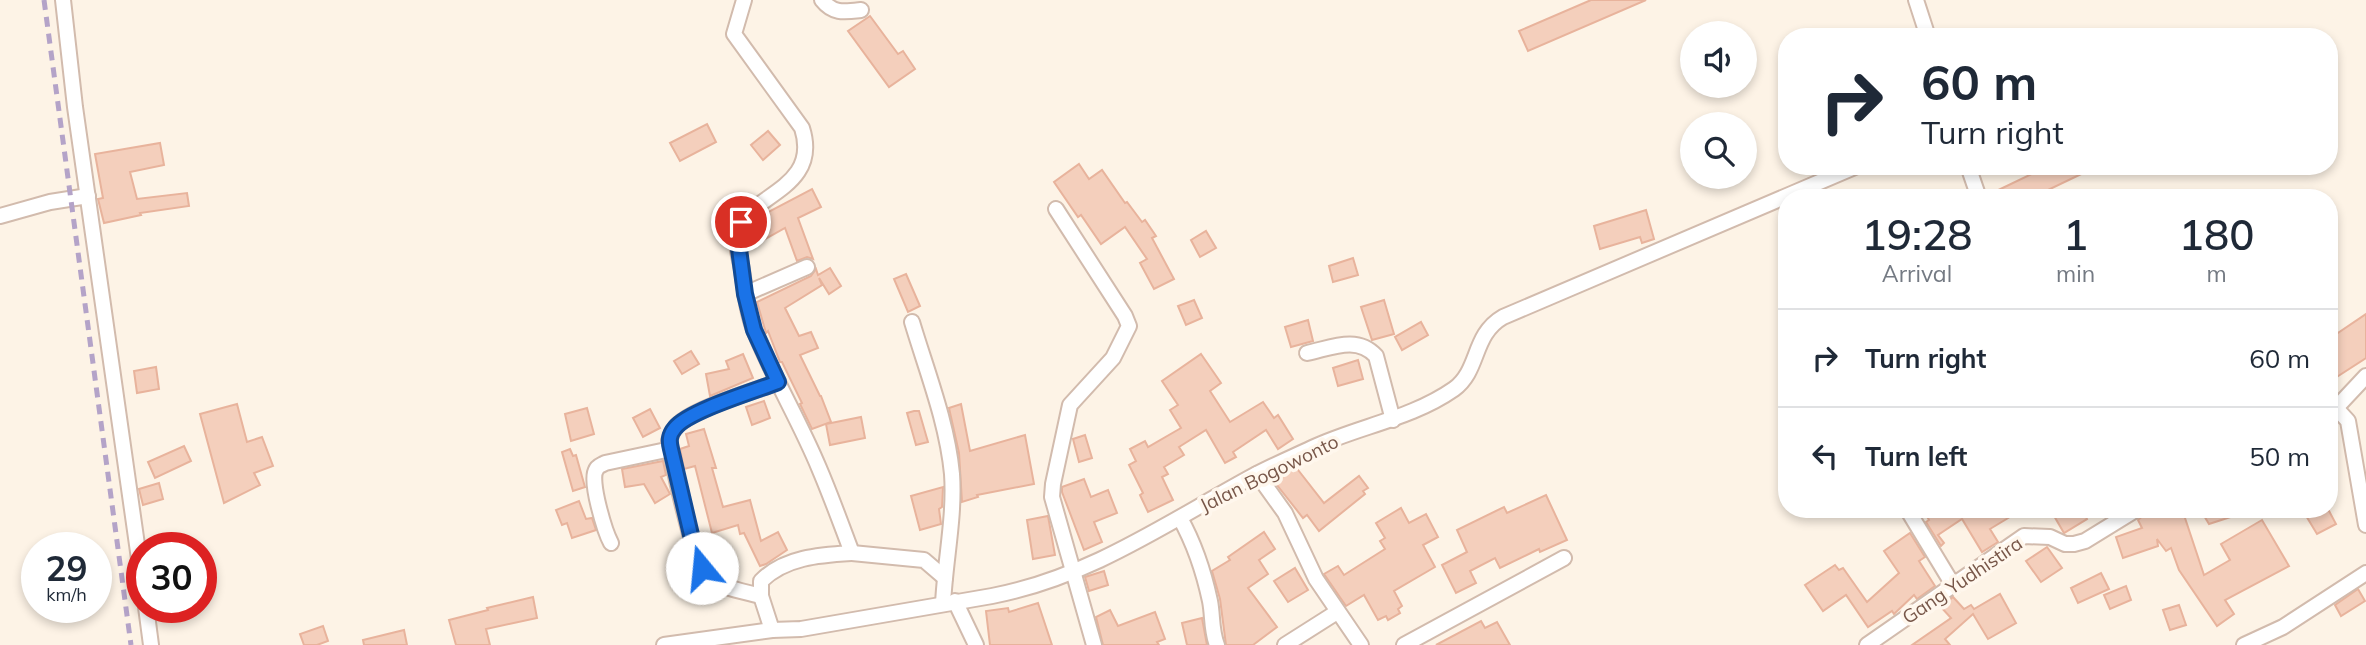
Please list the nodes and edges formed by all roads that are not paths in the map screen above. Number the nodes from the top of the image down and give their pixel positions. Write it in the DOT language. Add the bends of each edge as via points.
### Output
graph roads {
  1 [pos="63,0"];
  2 [pos="744,0"];
  3 [pos="822,0"];
  4 [pos="1916,0"];
  5 [pos="861,10"];
  6 [pos="1925,28"];
  7 [pos="1836,175"];
  8 [pos="1803,189"];
  9 [pos="88,196"];
  10 [pos="1778,200"];
  11 [pos="1056,209"];
  12 [pos="0,216"];
  13 [pos="807,267"];
  14 [pos="745,294"];
  15 [pos="912,322"];
  16 [pos="1307,353"];
  17 [pos="2366,376"];
  18 [pos="778,382"];
  19 [pos="2338,403"];
  20 [pos="2338,412"];
  21 [pos="1392,420"];
  22 [pos="671,449"];
  23 [pos="1257,474"];
  24 [pos="1180,517"];
  25 [pos="1912,518"];
  26 [pos="2122,518"];
  27 [pos="2366,525"];
  28 [pos="135,532"];
  29 [pos="611,543"];
  30 [pos="852,553"];
  31 [pos="1564,558"];
  32 [pos="1074,573"];
  33 [pos="2366,573"];
  34 [pos="945,578"];
  35 [pos="1953,585"];
  36 [pos="761,596"];
  37 [pos="949,602"];
  38 [pos="1337,612"];
  39 [pos="148,623"];
  40 [pos="772,630"];
  41 [pos="1429,639"];
  42 [pos="151,645"];
  43 [pos="664,645"];
  44 [pos="976,645"];
  45 [pos="1094,645"];
  46 [pos="1217,645"];
  47 [pos="1285,645"];
  48 [pos="1361,645"];
  49 [pos="1404,645"];
  50 [pos="1867,645"];
  51 [pos="2246,645"];
  1 -- 9 [label="street"];
  2 -- 14 [label="street" via="734,34 806,138 803,160 789,184 741,222 737,234"];
  3 -- 5 [label="street" via="831,10"];
  4 -- 6 [label="street"];
  7 -- 8 [label="street, Jalan Bogowonto"];
  9 -- 12 [label="street"];
  9 -- 28 [label="street"];
  10 -- 21 [label="street, Jalan Bogowonto" via="1503,317 1487,330 1457,387"];
  11 -- 32 [label="street" via="1129,326 1113,358 1070,405 1052,497"];
  13 -- 14 [label="street"];
  14 -- 18 [label="street" via="754,330"];
  15 -- 34 [label="street" via="945,432 952,474"];
  16 -- 21 [label="street" via="1355,343 1371,351"];
  17 -- 19 [label="street"];
  18 -- 22 [label="street" via="681,422 671,435"];
  18 -- 30 [label="street" via="819,467"];
  20 -- 27 [label="street" via="2348,421"];
  21 -- 23 [label="street, Jalan Bogowonto" via="1317,446"];
  22 -- 29 [label="street" via="596,469 604,529"];
  22 -- 36 [label="street" via="695,552 707,577"];
  23 -- 24 [label="street, Jalan Bogowonto"];
  23 -- 38 [label="street" via="1285,513"];
  24 -- 32 [label="street, Jalan Bogowonto"];
  24 -- 46 [label="street" via="1210,601"];
  25 -- 35 [label="street"];
  26 -- 35 [label="street, Gang Yudhistira" via="2074,544 2024,536"];
  30 -- 34 [label="street" via="924,560"];
  30 -- 36 [label="street" via="814,556 779,567 761,582"];
  31 -- 41 [label="street"];
  32 -- 37 [label="street, Jalan Bogowonto" via="1021,591"];
  32 -- 45 [label="street"];
  33 -- 51 [label="street" via="2283,627"];
  34 -- 37 [label="street"];
  35 -- 50 [label="street, Gang Yudhistira"];
  36 -- 40 [label="street"];
  37 -- 40 [label="street, Jalan Bogowonto" via="802,629"];
  37 -- 44 [label="street"];
  38 -- 47 [label="street"];
  38 -- 48 [label="street"];
  39 -- 42 [label="street"];
  40 -- 43 [label="street, Jalan Bogowonto"];
  41 -- 49 [label="street"];
}
